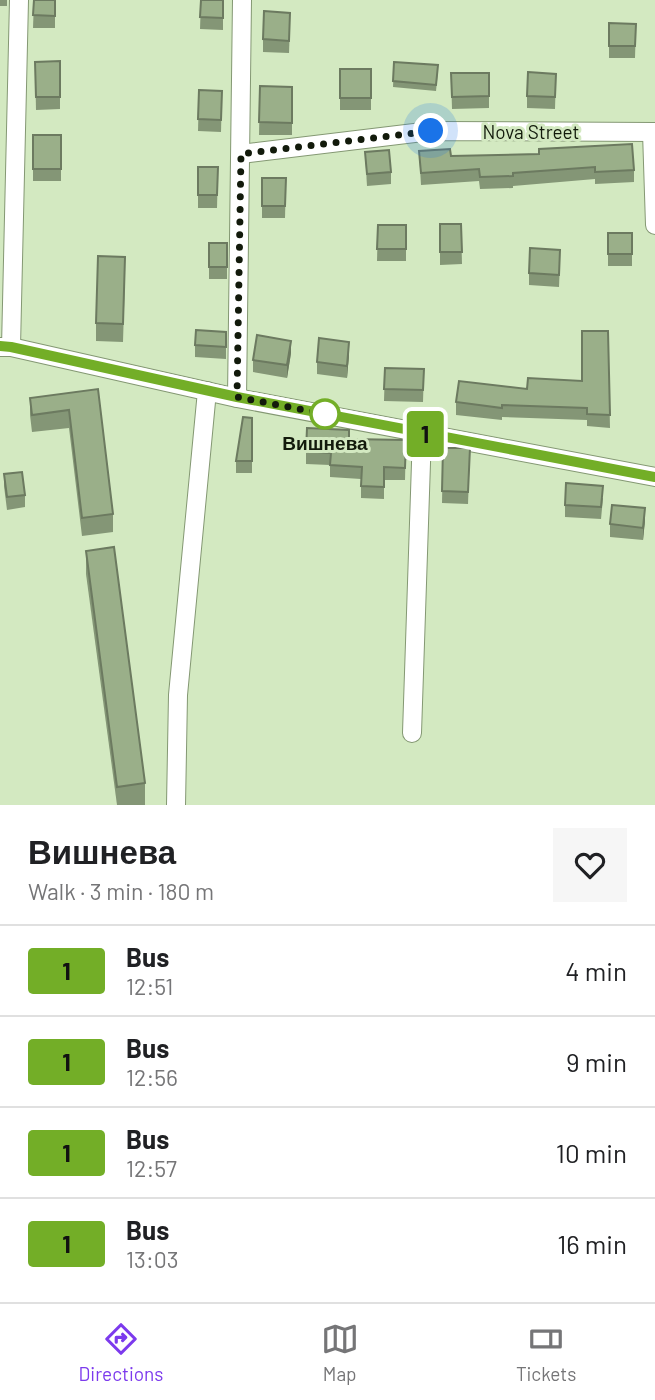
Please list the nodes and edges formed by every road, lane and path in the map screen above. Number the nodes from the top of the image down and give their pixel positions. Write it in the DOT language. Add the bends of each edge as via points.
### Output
graph roads {
  1 [pos="19,0"];
  2 [pos="242,0"];
  3 [pos="653,132"];
  4 [pos="241,154"];
  5 [pos="655,225"];
  6 [pos="6,347"];
  7 [pos="207,391"];
  8 [pos="237,397"];
  9 [pos="422,433"];
  10 [pos="655,477"];
  11 [pos="412,733"];
  12 [pos="176,805"];
  1 -- 6 [label="street"];
  2 -- 4 [label="street"];
  3 -- 4 [label="street, Nova Street" via="431,131"];
  3 -- 5 [label="street"];
  4 -- 8 [label="street"];
  6 -- 7 [label="street"];
  7 -- 8 [label="street"];
  7 -- 12 [label="street" via="178,695"];
  8 -- 9 [label="street"];
  9 -- 10 [label="street"];
  9 -- 11 [label="street"];
}
